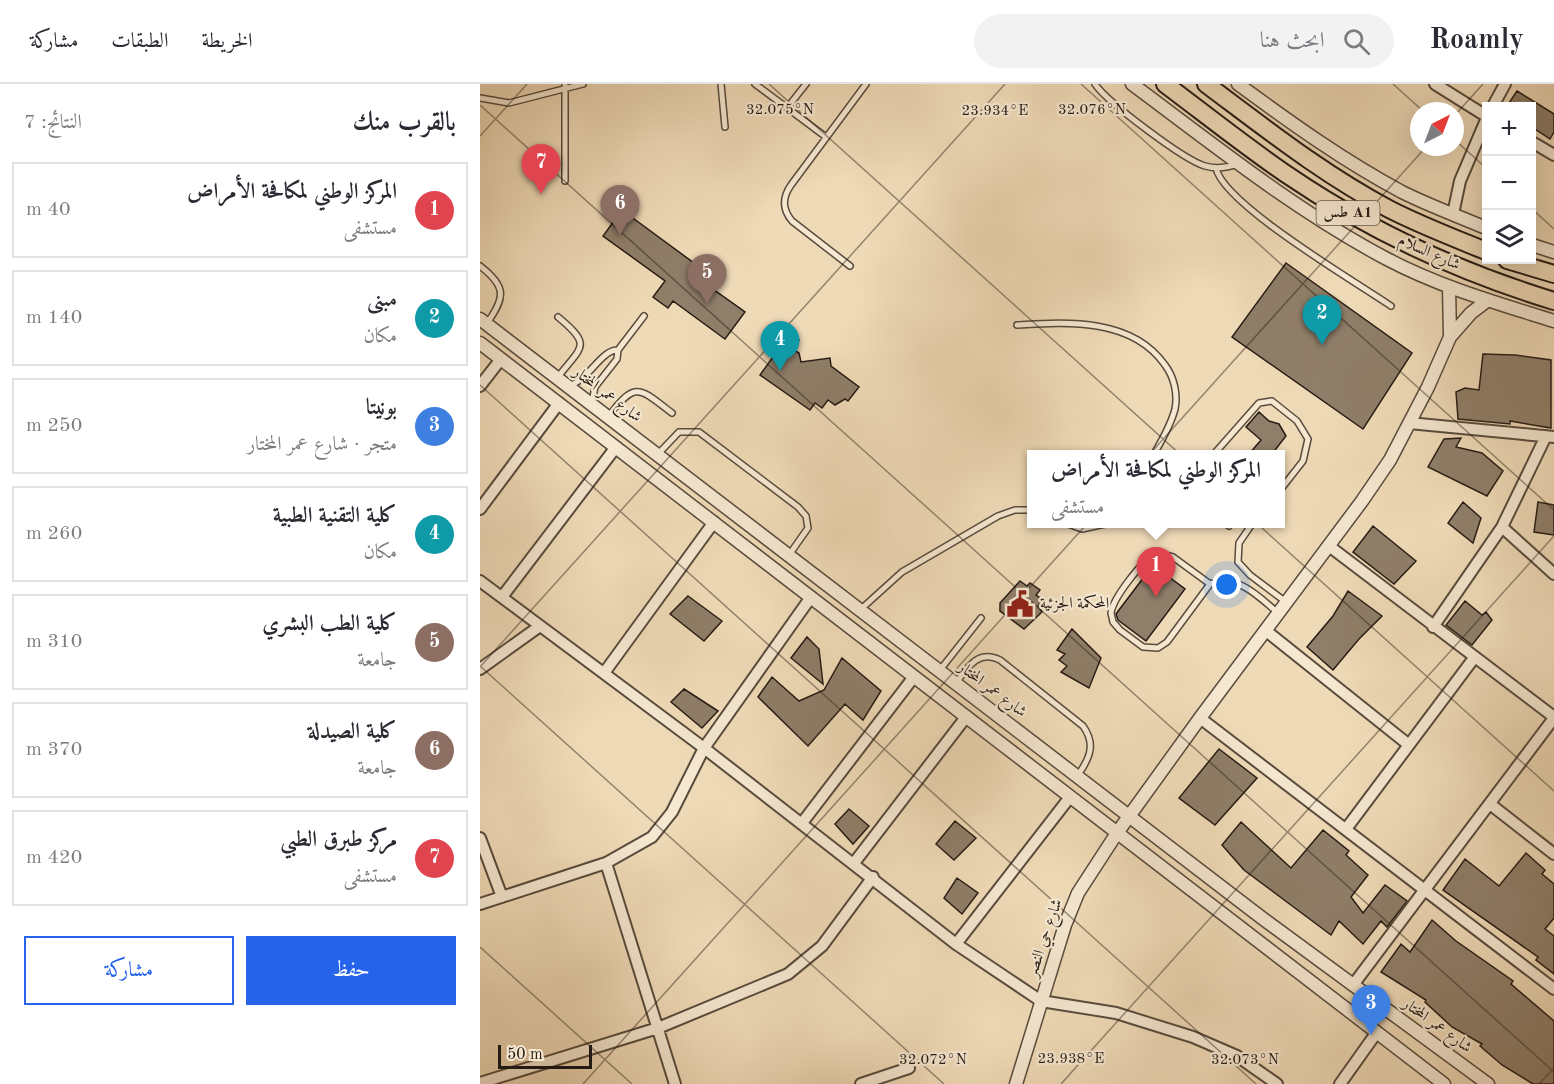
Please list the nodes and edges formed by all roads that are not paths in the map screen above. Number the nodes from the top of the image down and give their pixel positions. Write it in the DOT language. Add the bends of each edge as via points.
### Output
graph roads {
  1 [pos="583,84"];
  2 [pos="721,84"];
  3 [pos="755,84"];
  4 [pos="806,84"];
  5 [pos="866,84"];
  6 [pos="1095,84"];
  7 [pos="1132,84"];
  8 [pos="1165,84"];
  9 [pos="1206,84"];
  10 [pos="1238,84"];
  11 [pos="1435,84"];
  12 [pos="1505,84"];
  13 [pos="565,87"];
  14 [pos="480,98"];
  15 [pos="1495,102"];
  16 [pos="788,108"];
  17 [pos="1482,115"];
  18 [pos="725,127"];
  19 [pos="1482,128"];
  20 [pos="826,137"];
  21 [pos="1536,144"];
  22 [pos="1554,155"];
  23 [pos="1239,164"];
  24 [pos="1216,168"];
  25 [pos="565,181"];
  26 [pos="1454,214"];
  27 [pos="1482,226"];
  28 [pos="1536,246"];
  29 [pos="1482,249"];
  30 [pos="1554,252"];
  31 [pos="1520,264"];
  32 [pos="480,266"];
  33 [pos="849,266"];
  34 [pos="1554,274"];
  35 [pos="1449,287"];
  36 [pos="1488,300"];
  37 [pos="1554,301"];
  38 [pos="1391,306"];
  39 [pos="644,316"];
  40 [pos="558,317"];
  41 [pos="483,321"];
  42 [pos="1554,321"];
  43 [pos="1017,325"];
  44 [pos="1450,337"];
  45 [pos="480,343"];
  46 [pos="618,350"];
  47 [pos="501,359"];
  48 [pos="557,378"];
  49 [pos="480,386"];
  50 [pos="568,386"];
  51 [pos="559,403"];
  52 [pos="591,404"];
  53 [pos="672,413"];
  54 [pos="608,417"];
  55 [pos="1409,423"];
  56 [pos="1550,436"];
  57 [pos="616,447"];
  58 [pos="1156,450"];
  59 [pos="1217,450"];
  60 [pos="658,454"];
  61 [pos="1285,484"];
  62 [pos="480,509"];
  63 [pos="1027,510"];
  64 [pos="714,522"];
  65 [pos="1502,527"];
  66 [pos="1249,528"];
  67 [pos="1329,546"];
  68 [pos="789,555"];
  69 [pos="1554,574"];
  70 [pos="480,581"];
  71 [pos="1210,584"];
  72 [pos="502,597"];
  73 [pos="811,597"];
  74 [pos="1282,607"];
  75 [pos="859,611"];
  76 [pos="981,618"];
  77 [pos="540,626"];
  78 [pos="846,626"];
  79 [pos="1433,627"];
  80 [pos="1265,630"];
  81 [pos="1474,658"];
  82 [pos="480,669"];
  83 [pos="939,671"];
  84 [pos="604,674"];
  85 [pos="913,678"];
  86 [pos="956,683"];
  87 [pos="966,717"];
  88 [pos="1200,717"];
  89 [pos="1554,717"];
  90 [pos="1409,745"];
  91 [pos="704,748"];
  92 [pos="1078,775"];
  93 [pos="1070,797"];
  94 [pos="1490,804"];
  95 [pos="1131,814"];
  96 [pos="802,823"];
  97 [pos="1346,829"];
  98 [pos="1117,833"];
  99 [pos="480,838"];
  100 [pos="1554,854"];
  101 [pos="606,863"];
  102 [pos="854,863"];
  103 [pos="873,877"];
  104 [pos="1426,890"];
  105 [pos="502,897"];
  106 [pos="480,904"];
  107 [pos="1262,918"];
  108 [pos="1250,934"];
  109 [pos="956,944"];
  110 [pos="1353,985"];
  111 [pos="1554,988"];
  112 [pos="1041,1001"];
  113 [pos="658,1028"];
  114 [pos="1377,1032"];
  115 [pos="909,1068"];
  116 [pos="480,1083"];
  117 [pos="675,1084"];
  118 [pos="861,1084"];
  119 [pos="1016,1084"];
  120 [pos="1277,1084"];
  121 [pos="1340,1084"];
  122 [pos="1444,1084"];
  123 [pos="1488,1084"];
  1 -- 13 [label="lane"];
  2 -- 18 [label="lane"];
  3 -- 16 [label="lane"];
  4 -- 16 [label="lane"];
  5 -- 20 [label="lane"];
  6 -- 24 [label="lane" via="1110,100 1189,158"];
  7 -- 23 [label="street"];
  8 -- 37 [label="highway, شارع السلام / طس A1" via="1286,174 1367,224 1455,266"];
  9 -- 29 [label="highway, شارع السلام" via="1273,134 1388,209"];
  10 -- 26 [label="street" via="1357,166 1402,192"];
  11 -- 17 [label="street"];
  12 -- 15 [label="street"];
  13 -- 14 [label="lane" via="509,103"];
  13 -- 25 [label="lane"];
  16 -- 20 [label="lane"];
  19 -- 26 [label="street" via="1460,181"];
  20 -- 33 [label="lane" via="787,190 784,206 792,221"];
  21 -- 22 [label="street"];
  23 -- 24 [label="lane"];
  23 -- 35 [label="street" via="1359,244"];
  24 -- 38 [label="lane" via="1222,182 1252,212"];
  26 -- 27 [label="street"];
  28 -- 30 [label="street"];
  31 -- 34 [label="highway"];
  32 -- 41 [label="lane" via="495,278 501,291 499,305"];
  35 -- 36 [label="street"];
  35 -- 44 [label="street"];
  36 -- 42 [label="street"];
  36 -- 44 [label="street" via="1463,320"];
  39 -- 46 [label="lane"];
  40 -- 48 [label="lane" via="582,341"];
  41 -- 48 [label="street, شارع عمر المختار"];
  43 -- 58 [label="lane" via="1091,325 1125,334 1151,348 1171,373 1176,388 1173,415"];
  44 -- 55 [label="street, شارع حي النصر"];
  45 -- 47 [label="street"];
  46 -- 50 [label="lane" via="608,352 584,379"];
  46 -- 52 [label="lane" via="617,359 595,387"];
  47 -- 49 [label="street"];
  47 -- 51 [label="street"];
  48 -- 50 [label="street, شارع عمر المختار"];
  50 -- 52 [label="street, شارع عمر المختار"];
  51 -- 57 [label="street"];
  51 -- 62 [label="street"];
  52 -- 54 [label="street, شارع عمر المختار"];
  53 -- 54 [label="lane" via="646,393 637,391 624,397"];
  54 -- 60 [label="street, شارع عمر المختار"];
  55 -- 56 [label="street"];
  55 -- 67 [label="street, شارع حي النصر" via="1390,460"];
  56 -- 65 [label="street"];
  57 -- 64 [label="street"];
  57 -- 72 [label="street"];
  59 -- 61 [label="lane" via="1258,403 1272,401 1297,421 1308,440 1303,461"];
  60 -- 68 [label="street, شارع عمر المختار"];
  60 -- 68 [label="lane" via="679,432 699,432 789,500 803,511 808,522 806,534"];
  63 -- 75 [label="lane" via="998,516 902,572"];
  64 -- 73 [label="street"];
  64 -- 84 [label="street"];
  65 -- 69 [label="street"];
  65 -- 79 [label="street"];
  66 -- 74 [label="lane" via="1239,543 1238,562"];
  67 -- 74 [label="street, شارع حي النصر"];
  67 -- 79 [label="street"];
  68 -- 75 [label="street, شارع عمر المختار"];
  70 -- 72 [label="street"];
  71 -- 71 [label="lane" via="1173,557 1157,553 1144,563 1116,599 1111,608 1113,622 1143,647 1158,648 1167,642"];
  71 -- 74 [label="lane" via="1239,583"];
  72 -- 77 [label="street"];
  73 -- 78 [label="street"];
  73 -- 91 [label="street"];
  74 -- 80 [label="street, شارع حي النصر"];
  75 -- 78 [label="street"];
  75 -- 83 [label="street, شارع عمر المختار"];
  76 -- 83 [label="lane"];
  77 -- 82 [label="street"];
  77 -- 84 [label="street"];
  78 -- 85 [label="street"];
  79 -- 81 [label="street"];
  80 -- 88 [label="street, شارع حي النصر"];
  80 -- 90 [label="street"];
  81 -- 89 [label="street"];
  81 -- 90 [label="street"];
  83 -- 86 [label="street, شارع عمر المختار"];
  84 -- 91 [label="street"];
  85 -- 87 [label="street"];
  85 -- 96 [label="street"];
  86 -- 92 [label="street, شارع عمر المختار"];
  86 -- 92 [label="lane" via="980,658 990,657 1004,663 1088,733 1091,751"];
  87 -- 93 [label="street"];
  87 -- 102 [label="street"];
  88 -- 95 [label="street, شارع حي النصر"];
  88 -- 97 [label="street"];
  89 -- 94 [label="street"];
  90 -- 97 [label="street"];
  91 -- 96 [label="street"];
  91 -- 101 [label="street" via="672,812 652,837"];
  92 -- 95 [label="street, شارع عمر المختار"];
  93 -- 98 [label="street"];
  93 -- 109 [label="street"];
  94 -- 100 [label="street"];
  94 -- 104 [label="street"];
  95 -- 98 [label="street, شارع حي النصر"];
  95 -- 107 [label="street, شارع عمر المختار"];
  96 -- 102 [label="street"];
  97 -- 104 [label="street"];
  98 -- 108 [label="street"];
  98 -- 112 [label="street, شارع حي النصر" via="1078,893"];
  99 -- 105 [label="street"];
  101 -- 105 [label="street"];
  101 -- 113 [label="street"];
  102 -- 103 [label="street"];
  103 -- 109 [label="street"];
  103 -- 113 [label="street" via="822,946 788,974"];
  104 -- 110 [label="street"];
  104 -- 111 [label="street"];
  105 -- 106 [label="street"];
  107 -- 108 [label="street"];
  107 -- 110 [label="street, شارع عمر المختار"];
  108 -- 114 [label="street"];
  109 -- 112 [label="street"];
  110 -- 123 [label="street, شارع عمر المختار"];
  112 -- 119 [label="street, شارع حي النصر"];
  112 -- 120 [label="street" via="1116,1013 1193,1038 1237,1056"];
  113 -- 116 [label="street"];
  113 -- 117 [label="street"];
  114 -- 121 [label="street"];
  114 -- 122 [label="street"];
  115 -- 118 [label="street"];
}
